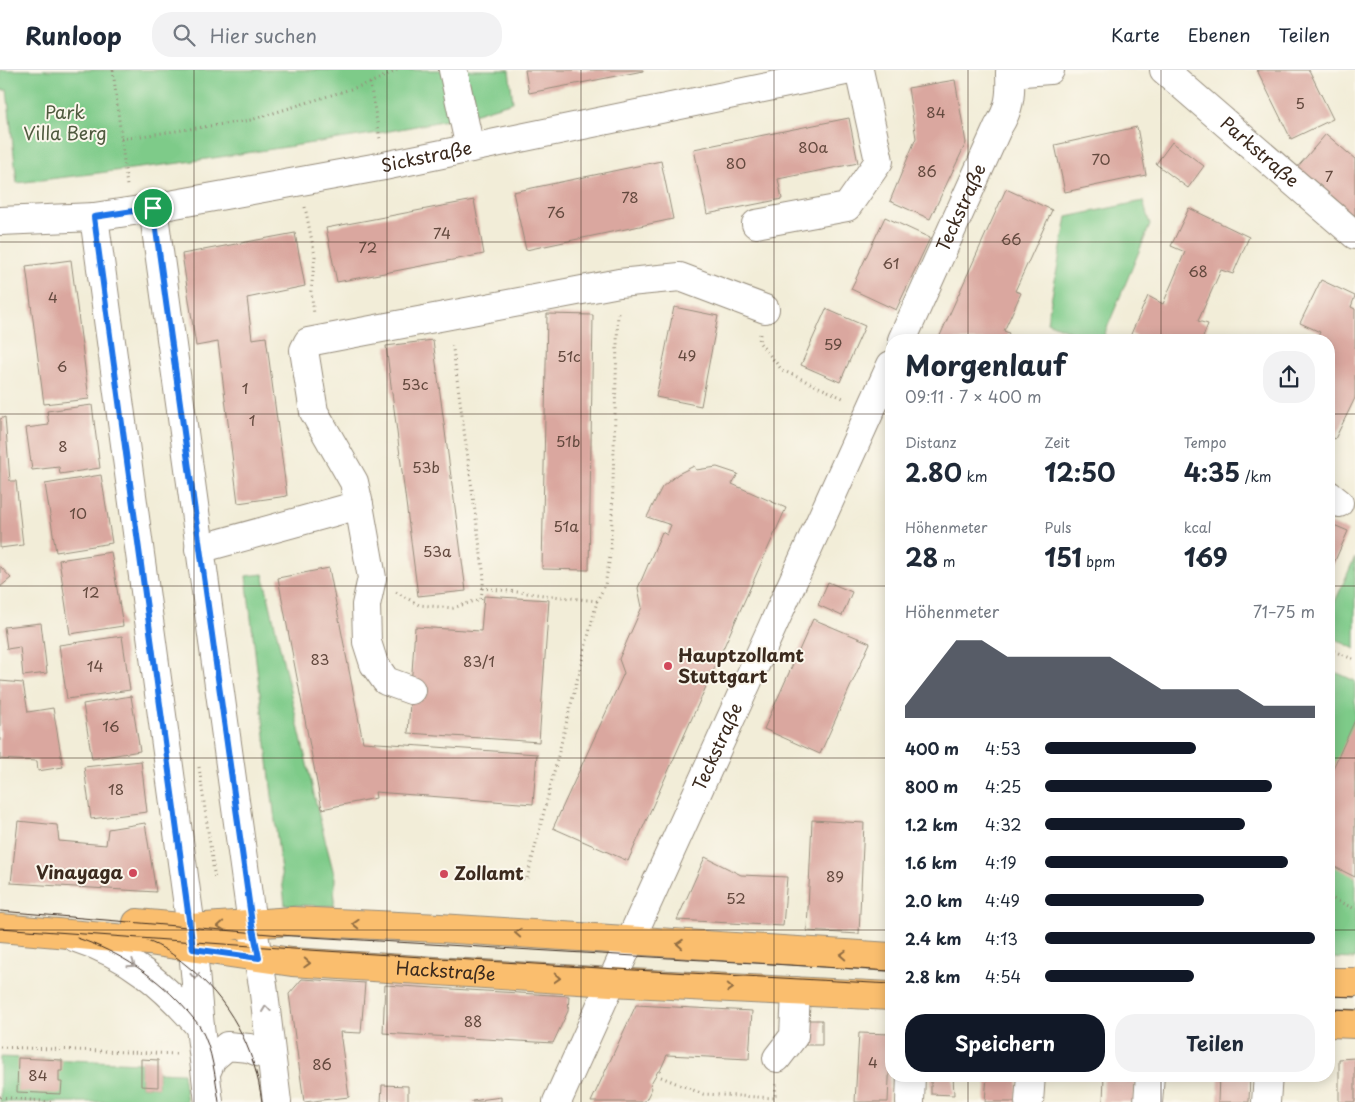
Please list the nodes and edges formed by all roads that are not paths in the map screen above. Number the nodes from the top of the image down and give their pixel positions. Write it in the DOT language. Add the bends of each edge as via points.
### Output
graph roads {
  1 [pos="453,70"];
  2 [pos="850,70"];
  3 [pos="859,70"];
  4 [pos="1050,70"];
  5 [pos="1164,70"];
  6 [pos="1009,71"];
  7 [pos="470,148"];
  8 [pos="153,208"];
  9 [pos="94,217"];
  10 [pos="0,221"];
  11 [pos="756,224"];
  12 [pos="1355,235"];
  13 [pos="766,308"];
  14 [pos="905,334"];
  15 [pos="885,379"];
  16 [pos="359,505"];
  17 [pos="199,549"];
  18 [pos="411,690"];
  19 [pos="0,911"];
  20 [pos="252,924"];
  21 [pos="0,928"];
  22 [pos="55,932"];
  23 [pos="192,938"];
  24 [pos="630,941"];
  25 [pos="259,958"];
  26 [pos="885,958"];
  27 [pos="611,982"];
  28 [pos="1335,982"];
  29 [pos="1355,982"];
  30 [pos="796,991"];
  31 [pos="885,996"];
  32 [pos="1335,1023"];
  33 [pos="1355,1024"];
  34 [pos="200,1027"];
  35 [pos="271,1057"];
  36 [pos="777,1058"];
  37 [pos="205,1064"];
  38 [pos="911,1082"];
  39 [pos="1030,1082"];
  40 [pos="1149,1082"];
  41 [pos="1267,1082"];
  42 [pos="209,1102"];
  43 [pos="277,1102"];
  44 [pos="557,1102"];
  45 [pos="910,1102"];
  46 [pos="1029,1102"];
  47 [pos="1148,1102"];
  48 [pos="1266,1102"];
  1 -- 7 [label="street"];
  2 -- 7 [label="street, Sickstraße"];
  3 -- 11 [label="street" via="879,161 847,207"];
  4 -- 6 [label="street"];
  5 -- 12 [label="street, Parkstraße"];
  6 -- 14 [label="street, Teckstraße" via="1011,97 1005,116"];
  7 -- 8 [label="street, Sickstraße"];
  8 -- 9 [label="street, Sickstraße"];
  8 -- 17 [label="street"];
  9 -- 10 [label="street, Sickstraße"];
  9 -- 23 [label="street"];
  13 -- 16 [label="street" via="680,277 619,283 308,342 304,350 314,412 354,482"];
  15 -- 24 [label="street, Teckstraße"];
  16 -- 17 [label="street"];
  16 -- 18 [label="street" via="372,578 366,614 374,664 386,681"];
  17 -- 20 [label="street"];
  19 -- 23 [label="main road, Hackstraße"];
  20 -- 23 [label="main road, Hackstraße, one-way"];
  24 -- 20 [label="main road, Hackstraße, one-way" via="430,927 292,921"];
  20 -- 25 [label="street"];
  21 -- 22 [label="main road, Hackstraße"];
  22 -- 23 [label="main road, Hackstraße" via="149,941"];
  22 -- 34 [label="street, one-way" via="94,943 123,958 177,1000"];
  23 -- 25 [label="main road, Hackstraße"];
  23 -- 34 [label="street, one-way"];
  26 -- 24 [label="main road, Hackstraße, one-way"];
  24 -- 27 [label="street, Teckstraße"];
  25 -- 27 [label="main road, Hackstraße, one-way"];
  35 -- 25 [label="street, one-way"];
  27 -- 30 [label="main road, Hackstraße, one-way"];
  27 -- 44 [label="street, Teckstraße"];
  28 -- 29 [label="main road"];
  30 -- 31 [label="main road, Hackstraße"];
  30 -- 36 [label="street" via="794,1036"];
  32 -- 33 [label="main road"];
  34 -- 37 [label="street"];
  35 -- 37 [label="street" via="249,1048 227,1046"];
  35 -- 43 [label="street"];
  37 -- 42 [label="street"];
  38 -- 45 [label="street"];
  39 -- 46 [label="street"];
  40 -- 47 [label="street"];
  41 -- 48 [label="street"];
}
